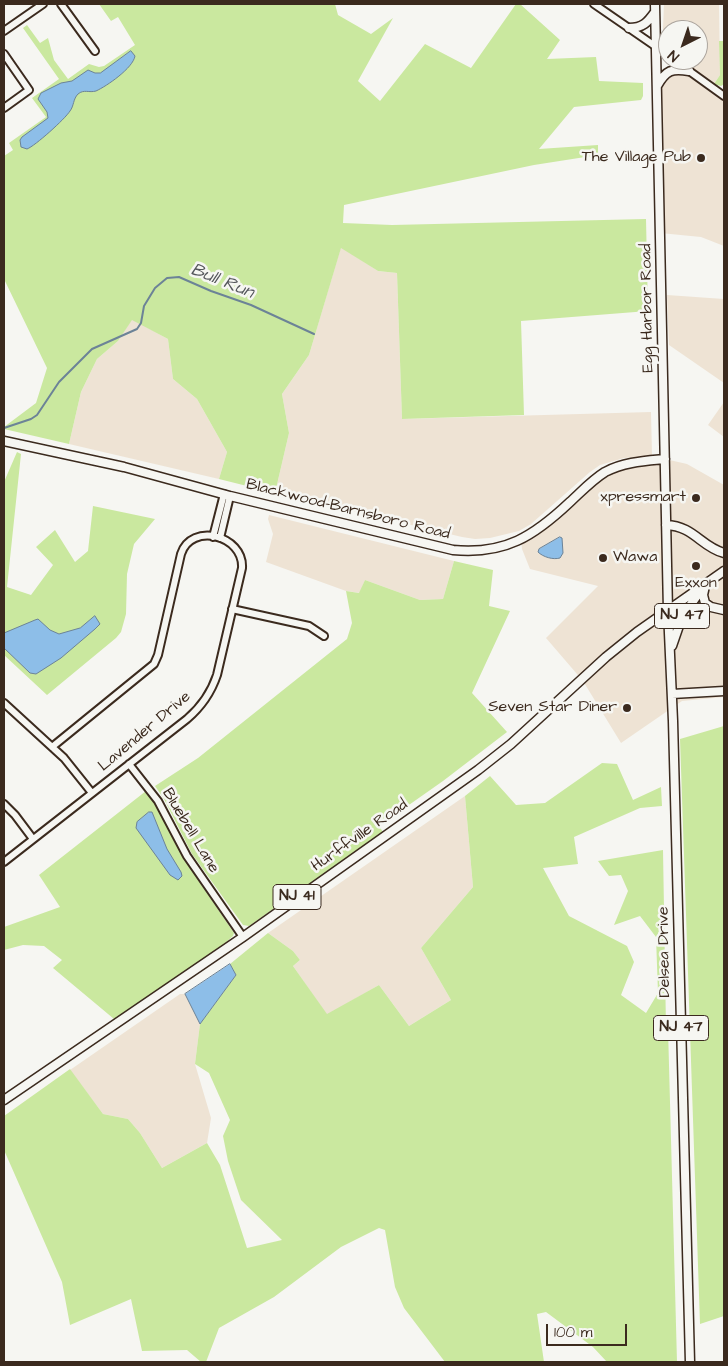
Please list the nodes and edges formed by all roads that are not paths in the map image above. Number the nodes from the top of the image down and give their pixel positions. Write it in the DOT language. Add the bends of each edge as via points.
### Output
graph roads {
  1 [pos="43,4"];
  2 [pos="61,4"];
  3 [pos="594,4"];
  4 [pos="655,8"];
  5 [pos="629,28"];
  6 [pos="4,31"];
  7 [pos="655,46"];
  8 [pos="658,48"];
  9 [pos="95,51"];
  10 [pos="4,54"];
  11 [pos="675,70"];
  12 [pos="689,70"];
  13 [pos="656,88"];
  14 [pos="724,94"];
  15 [pos="4,108"];
  16 [pos="4,440"];
  17 [pos="665,459"];
  18 [pos="227,495"];
  19 [pos="666,525"];
  20 [pos="216,538"];
  21 [pos="724,553"];
  22 [pos="724,571"];
  23 [pos="705,584"];
  24 [pos="232,610"];
  25 [pos="724,610"];
  26 [pos="668,611"];
  27 [pos="324,636"];
  28 [pos="671,653"];
  29 [pos="724,691"];
  30 [pos="672,694"];
  31 [pos="4,703"];
  32 [pos="52,747"];
  33 [pos="130,764"];
  34 [pos="92,793"];
  35 [pos="4,804"];
  36 [pos="33,839"];
  37 [pos="4,862"];
  38 [pos="243,937"];
  39 [pos="4,1100"];
  40 [pos="690,1362"];
  1 -- 6 [label="street"];
  2 -- 9 [label="street"];
  3 -- 5 [label="street"];
  4 -- 5 [label="main road" via="648,22"];
  4 -- 7 [label="main road, Egg Harbor Road"];
  5 -- 7 [label="street"];
  7 -- 8 [label="street"];
  7 -- 13 [label="main road, Egg Harbor Road"];
  10 -- 15 [label="street" via="29,90"];
  11 -- 13 [label="main road" via="663,76"];
  12 -- 14 [label="street"];
  13 -- 17 [label="main road, Egg Harbor Road"];
  16 -- 18 [label="main road, Blackwood-Barnsboro Road" via="124,467"];
  17 -- 18 [label="main road, Blackwood-Barnsboro Road" via="635,461 604,473 535,532 501,547 480,550 453,550"];
  17 -- 19 [label="main road, Egg Harbor Road"];
  18 -- 20 [label="street"];
  19 -- 21 [label="main road" via="684,528"];
  19 -- 26 [label="main road, Egg Harbor Road"];
  20 -- 24 [label="street, Lavender Drive" via="232,544 242,557"];
  20 -- 32 [label="street" via="197,537 182,549 154,664"];
  22 -- 23 [label="main road, NJ 47"];
  23 -- 25 [label="main road" via="705,603"];
  23 -- 26 [label="main road, NJ 47"];
  23 -- 28 [label="main road, NJ 47" via="682,616"];
  24 -- 27 [label="street" via="308,626"];
  24 -- 33 [label="street, Lavender Drive" via="217,675 206,698 187,719"];
  26 -- 28 [label="main road, Delsea Drive / NJ 47"];
  26 -- 38 [label="main road, Hurffville Road / NJ 41" via="606,657 478,770"];
  28 -- 30 [label="main road, Delsea Drive / NJ 47"];
  29 -- 30 [label="main road"];
  30 -- 40 [label="main road, Delsea Drive / NJ 47"];
  31 -- 32 [label="street"];
  32 -- 34 [label="street"];
  33 -- 34 [label="street, Lavender Drive"];
  33 -- 38 [label="street, Bluebell Lane" via="157,799 186,856"];
  34 -- 36 [label="street, Lavender Drive"];
  35 -- 36 [label="street"];
  36 -- 37 [label="street, Lavender Drive"];
  38 -- 39 [label="main road, Hurffville Road / NJ 41"];
}
